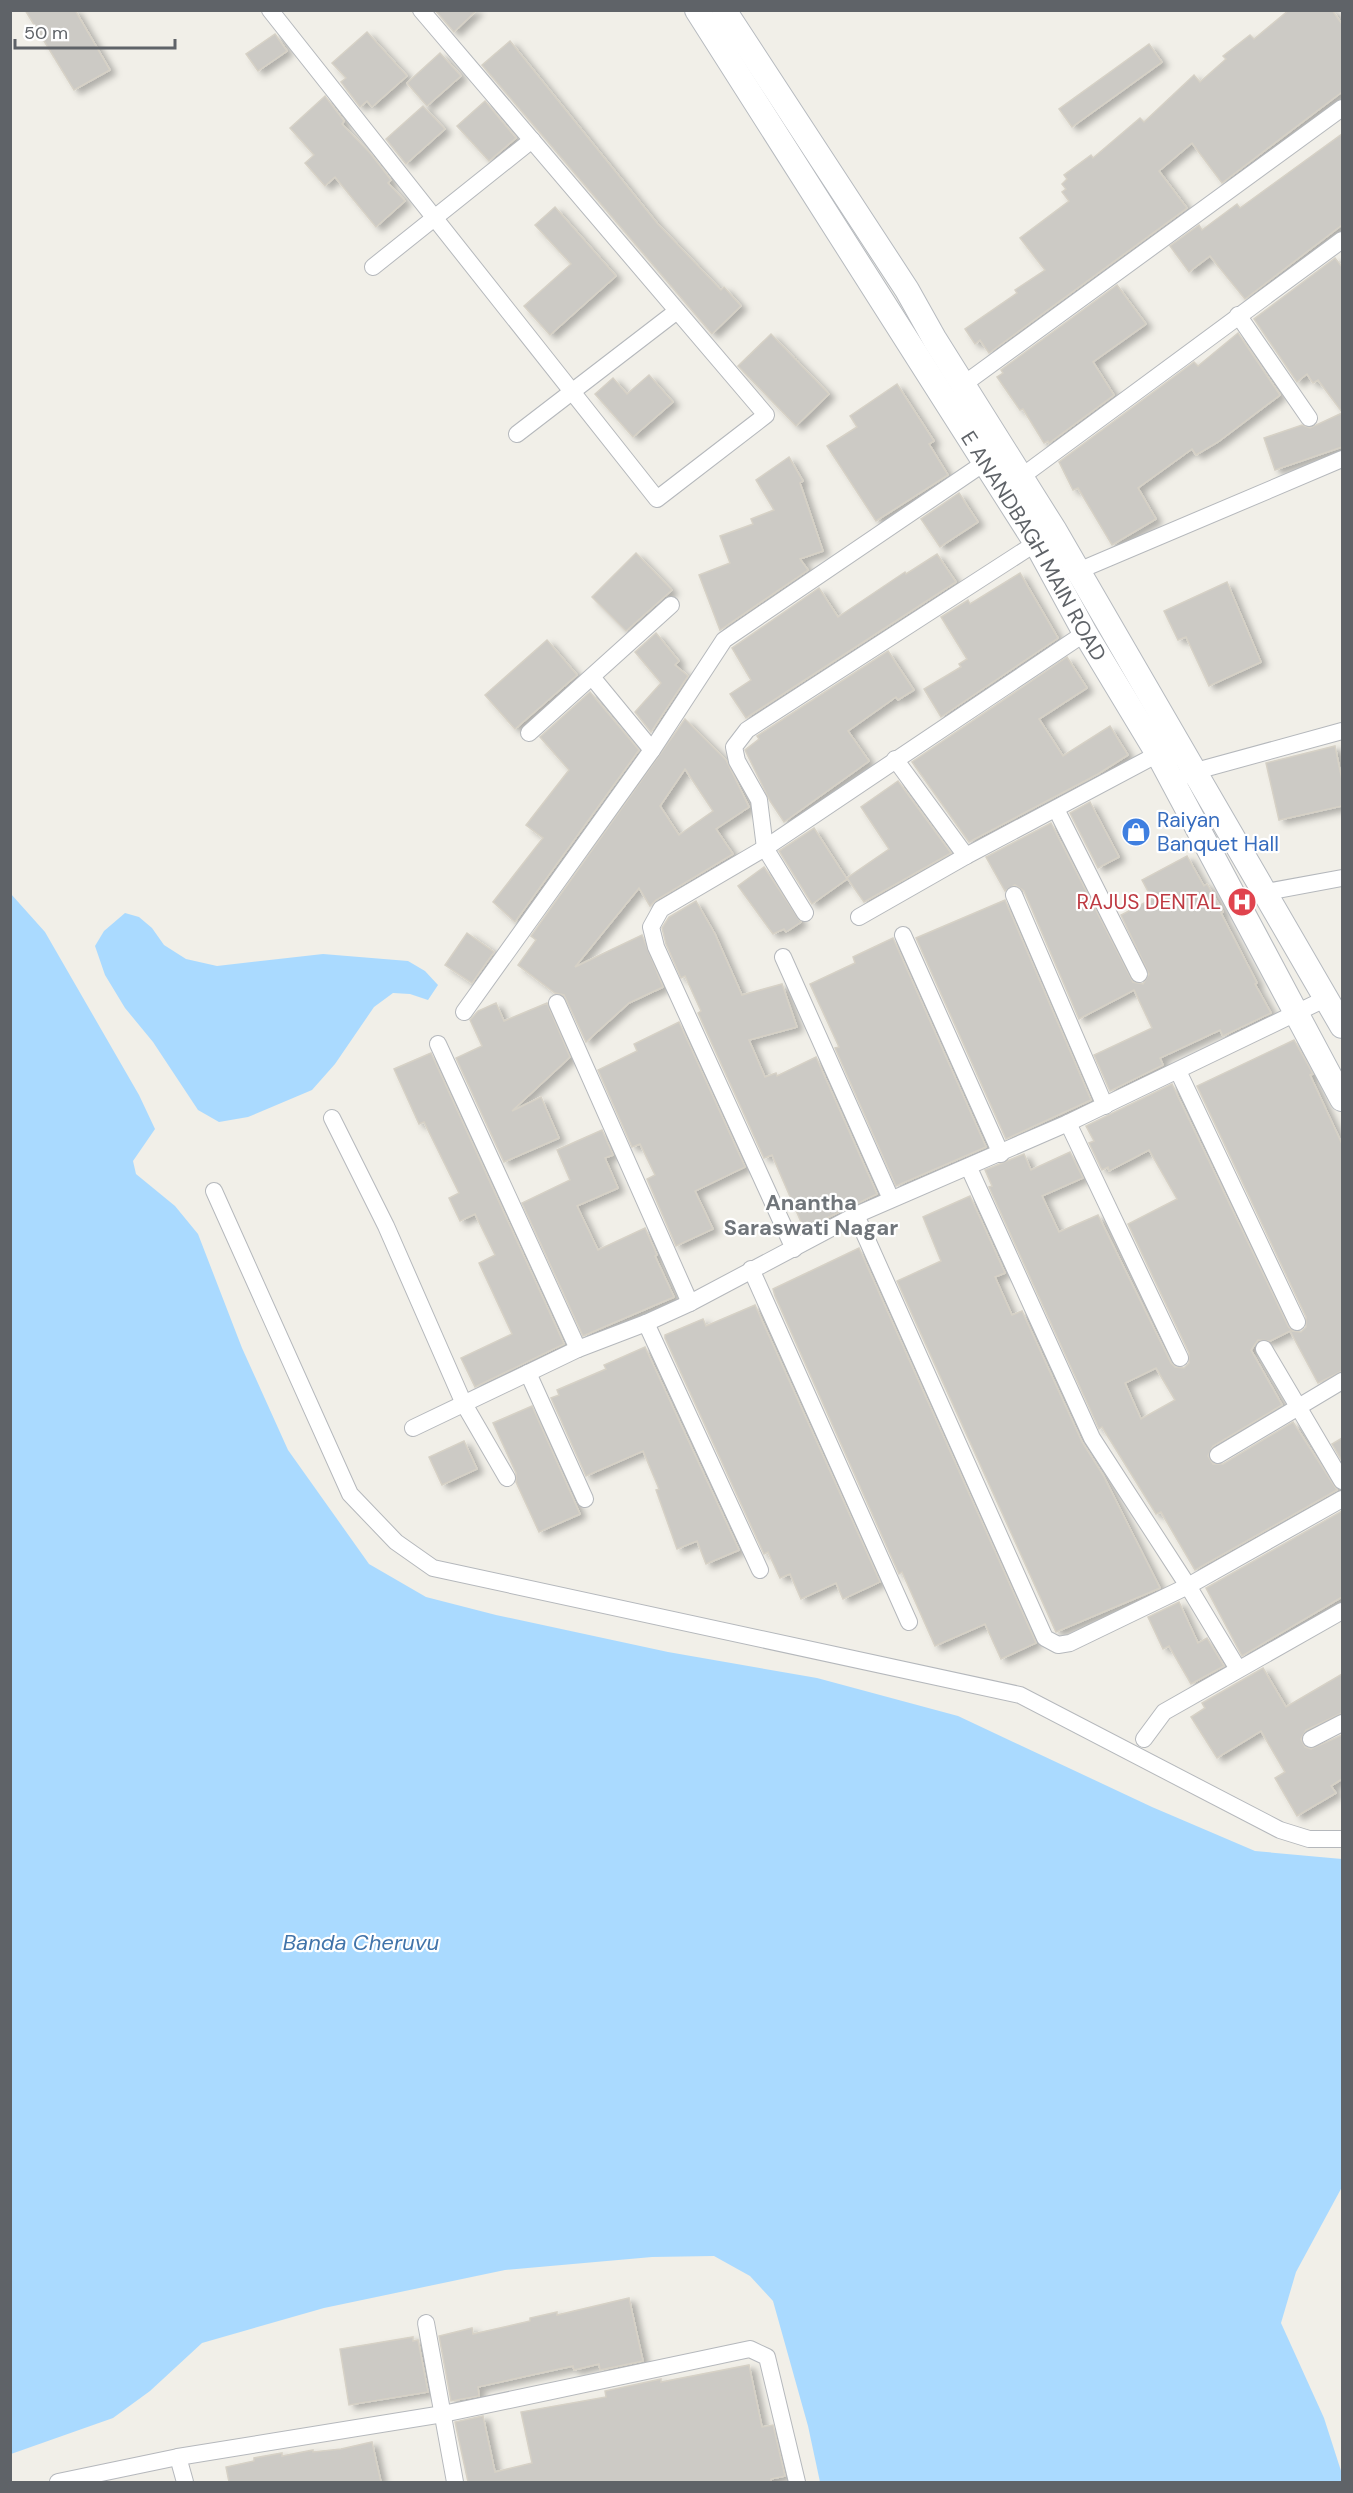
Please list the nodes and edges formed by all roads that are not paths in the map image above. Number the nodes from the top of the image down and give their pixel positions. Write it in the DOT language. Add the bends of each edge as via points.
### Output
graph roads {
  1 [pos="270,10"];
  2 [pos="421,10"];
  3 [pos="697,10"];
  4 [pos="724,10"];
  5 [pos="1342,108"];
  6 [pos="532,140"];
  7 [pos="433,218"];
  8 [pos="1342,240"];
  9 [pos="373,267"];
  10 [pos="677,311"];
  11 [pos="1238,315"];
  12 [pos="964,384"];
  13 [pos="571,393"];
  14 [pos="1309,418"];
  15 [pos="517,434"];
  16 [pos="994,456"];
  17 [pos="1342,459"];
  18 [pos="1021,477"];
  19 [pos="1036,543"];
  20 [pos="1078,571"];
  21 [pos="671,605"];
  22 [pos="1086,633"];
  23 [pos="592,676"];
  24 [pos="1342,731"];
  25 [pos="529,733"];
  26 [pos="652,750"];
  27 [pos="1158,754"];
  28 [pos="895,759"];
  29 [pos="1196,771"];
  30 [pos="1173,782"];
  31 [pos="1056,809"];
  32 [pos="765,848"];
  33 [pos="966,856"];
  34 [pos="1342,878"];
  35 [pos="1266,892"];
  36 [pos="1014,895"];
  37 [pos="805,913"];
  38 [pos="859,917"];
  39 [pos="903,935"];
  40 [pos="783,957"];
  41 [pos="1139,974"];
  42 [pos="1327,998"];
  43 [pos="556,1004"];
  44 [pos="464,1012"];
  45 [pos="1297,1013"];
  46 [pos="1342,1026"];
  47 [pos="438,1044"];
  48 [pos="1178,1071"];
  49 [pos="1342,1099"];
  50 [pos="1105,1106"];
  51 [pos="332,1118"];
  52 [pos="1068,1123"];
  53 [pos="1001,1154"];
  54 [pos="969,1168"];
  55 [pos="214,1191"];
  56 [pos="891,1199"];
  57 [pos="856,1215"];
  58 [pos="794,1249"];
  59 [pos="751,1269"];
  60 [pos="690,1303"];
  61 [pos="1297,1322"];
  62 [pos="646,1323"];
  63 [pos="578,1349"];
  64 [pos="1264,1349"];
  65 [pos="1180,1358"];
  66 [pos="528,1373"];
  67 [pos="1342,1381"];
  68 [pos="464,1404"];
  69 [pos="1298,1406"];
  70 [pos="413,1428"];
  71 [pos="1218,1455"];
  72 [pos="507,1478"];
  73 [pos="1342,1481"];
  74 [pos="585,1499"];
  75 [pos="1342,1499"];
  76 [pos="760,1570"];
  77 [pos="1188,1586"];
  78 [pos="1342,1611"];
  79 [pos="909,1622"];
  80 [pos="1238,1669"];
  81 [pos="1342,1723"];
  82 [pos="1144,1739"];
  83 [pos="1311,1739"];
  84 [pos="1342,1839"];
  85 [pos="426,2323"];
  86 [pos="443,2414"];
  87 [pos="178,2457"];
  88 [pos="58,2482"];
  89 [pos="185,2482"];
  90 [pos="455,2482"];
  91 [pos="796,2482"];
  1 -- 7 [label="street"];
  2 -- 6 [label="street"];
  3 -- 16 [label="street, E ANANDBAGH MAIN ROAD"];
  4 -- 12 [label="street, E ANANDBAGH MAIN ROAD" via="901,280"];
  5 -- 12 [label="street"];
  6 -- 7 [label="street"];
  6 -- 10 [label="street"];
  7 -- 9 [label="street"];
  7 -- 13 [label="street"];
  8 -- 11 [label="street"];
  10 -- 13 [label="street"];
  10 -- 13 [label="street" via="766,415 657,499"];
  11 -- 14 [label="street"];
  11 -- 18 [label="street"];
  12 -- 16 [label="street, E ANANDBAGH MAIN ROAD"];
  13 -- 15 [label="street"];
  16 -- 18 [label="street, E ANANDBAGH MAIN ROAD"];
  16 -- 19 [label="street, E ANANDBAGH MAIN ROAD"];
  16 -- 26 [label="street" via="724,640"];
  17 -- 20 [label="street"];
  18 -- 20 [label="street, E ANANDBAGH MAIN ROAD"];
  19 -- 22 [label="street, E ANANDBAGH MAIN ROAD"];
  19 -- 32 [label="street" via="747,730 734,747 737,761 759,800"];
  20 -- 29 [label="street, E ANANDBAGH MAIN ROAD"];
  21 -- 23 [label="street"];
  22 -- 27 [label="street, E ANANDBAGH MAIN ROAD"];
  22 -- 28 [label="street"];
  23 -- 25 [label="street"];
  23 -- 26 [label="street"];
  24 -- 29 [label="street"];
  26 -- 44 [label="street"];
  27 -- 30 [label="street, E ANANDBAGH MAIN ROAD"];
  27 -- 31 [label="street"];
  28 -- 32 [label="street"];
  28 -- 33 [label="street"];
  29 -- 30 [label="street"];
  29 -- 35 [label="street, E ANANDBAGH MAIN ROAD"];
  30 -- 45 [label="street, E ANANDBAGH MAIN ROAD"];
  31 -- 33 [label="street"];
  31 -- 41 [label="street"];
  32 -- 37 [label="street"];
  32 -- 58 [label="street" via="662,909 651,927 656,947"];
  33 -- 38 [label="street"];
  34 -- 35 [label="street"];
  35 -- 42 [label="street, E ANANDBAGH MAIN ROAD"];
  36 -- 50 [label="street"];
  39 -- 53 [label="street"];
  40 -- 56 [label="street"];
  42 -- 45 [label="street"];
  42 -- 46 [label="street, E ANANDBAGH MAIN ROAD"];
  43 -- 60 [label="street"];
  45 -- 48 [label="street"];
  45 -- 49 [label="street, E ANANDBAGH MAIN ROAD"];
  47 -- 63 [label="street"];
  48 -- 50 [label="street"];
  48 -- 61 [label="street"];
  50 -- 52 [label="street"];
  51 -- 68 [label="street" via="386,1226"];
  52 -- 53 [label="street"];
  52 -- 65 [label="street"];
  53 -- 54 [label="street"];
  54 -- 56 [label="street"];
  54 -- 77 [label="street" via="1092,1438"];
  55 -- 84 [label="street" via="350,1494 396,1542 433,1568 1020,1695 1280,1830 1309,1839"];
  56 -- 57 [label="street"];
  57 -- 58 [label="street"];
  57 -- 77 [label="street" via="1045,1638 1058,1645 1070,1643"];
  58 -- 59 [label="street"];
  59 -- 60 [label="street"];
  59 -- 79 [label="street"];
  60 -- 62 [label="street"];
  62 -- 63 [label="street"];
  62 -- 76 [label="street"];
  63 -- 66 [label="street"];
  64 -- 69 [label="street"];
  66 -- 68 [label="street"];
  66 -- 74 [label="street"];
  67 -- 69 [label="street"];
  68 -- 70 [label="street"];
  68 -- 72 [label="street"];
  69 -- 71 [label="street"];
  69 -- 73 [label="street"];
  75 -- 77 [label="street"];
  77 -- 80 [label="street"];
  78 -- 80 [label="street"];
  80 -- 82 [label="street" via="1164,1712"];
  81 -- 83 [label="street"];
  85 -- 86 [label="street"];
  86 -- 87 [label="street"];
  86 -- 90 [label="street"];
  86 -- 91 [label="street" via="750,2349 767,2357"];
  87 -- 88 [label="street"];
  87 -- 89 [label="street"];
}
